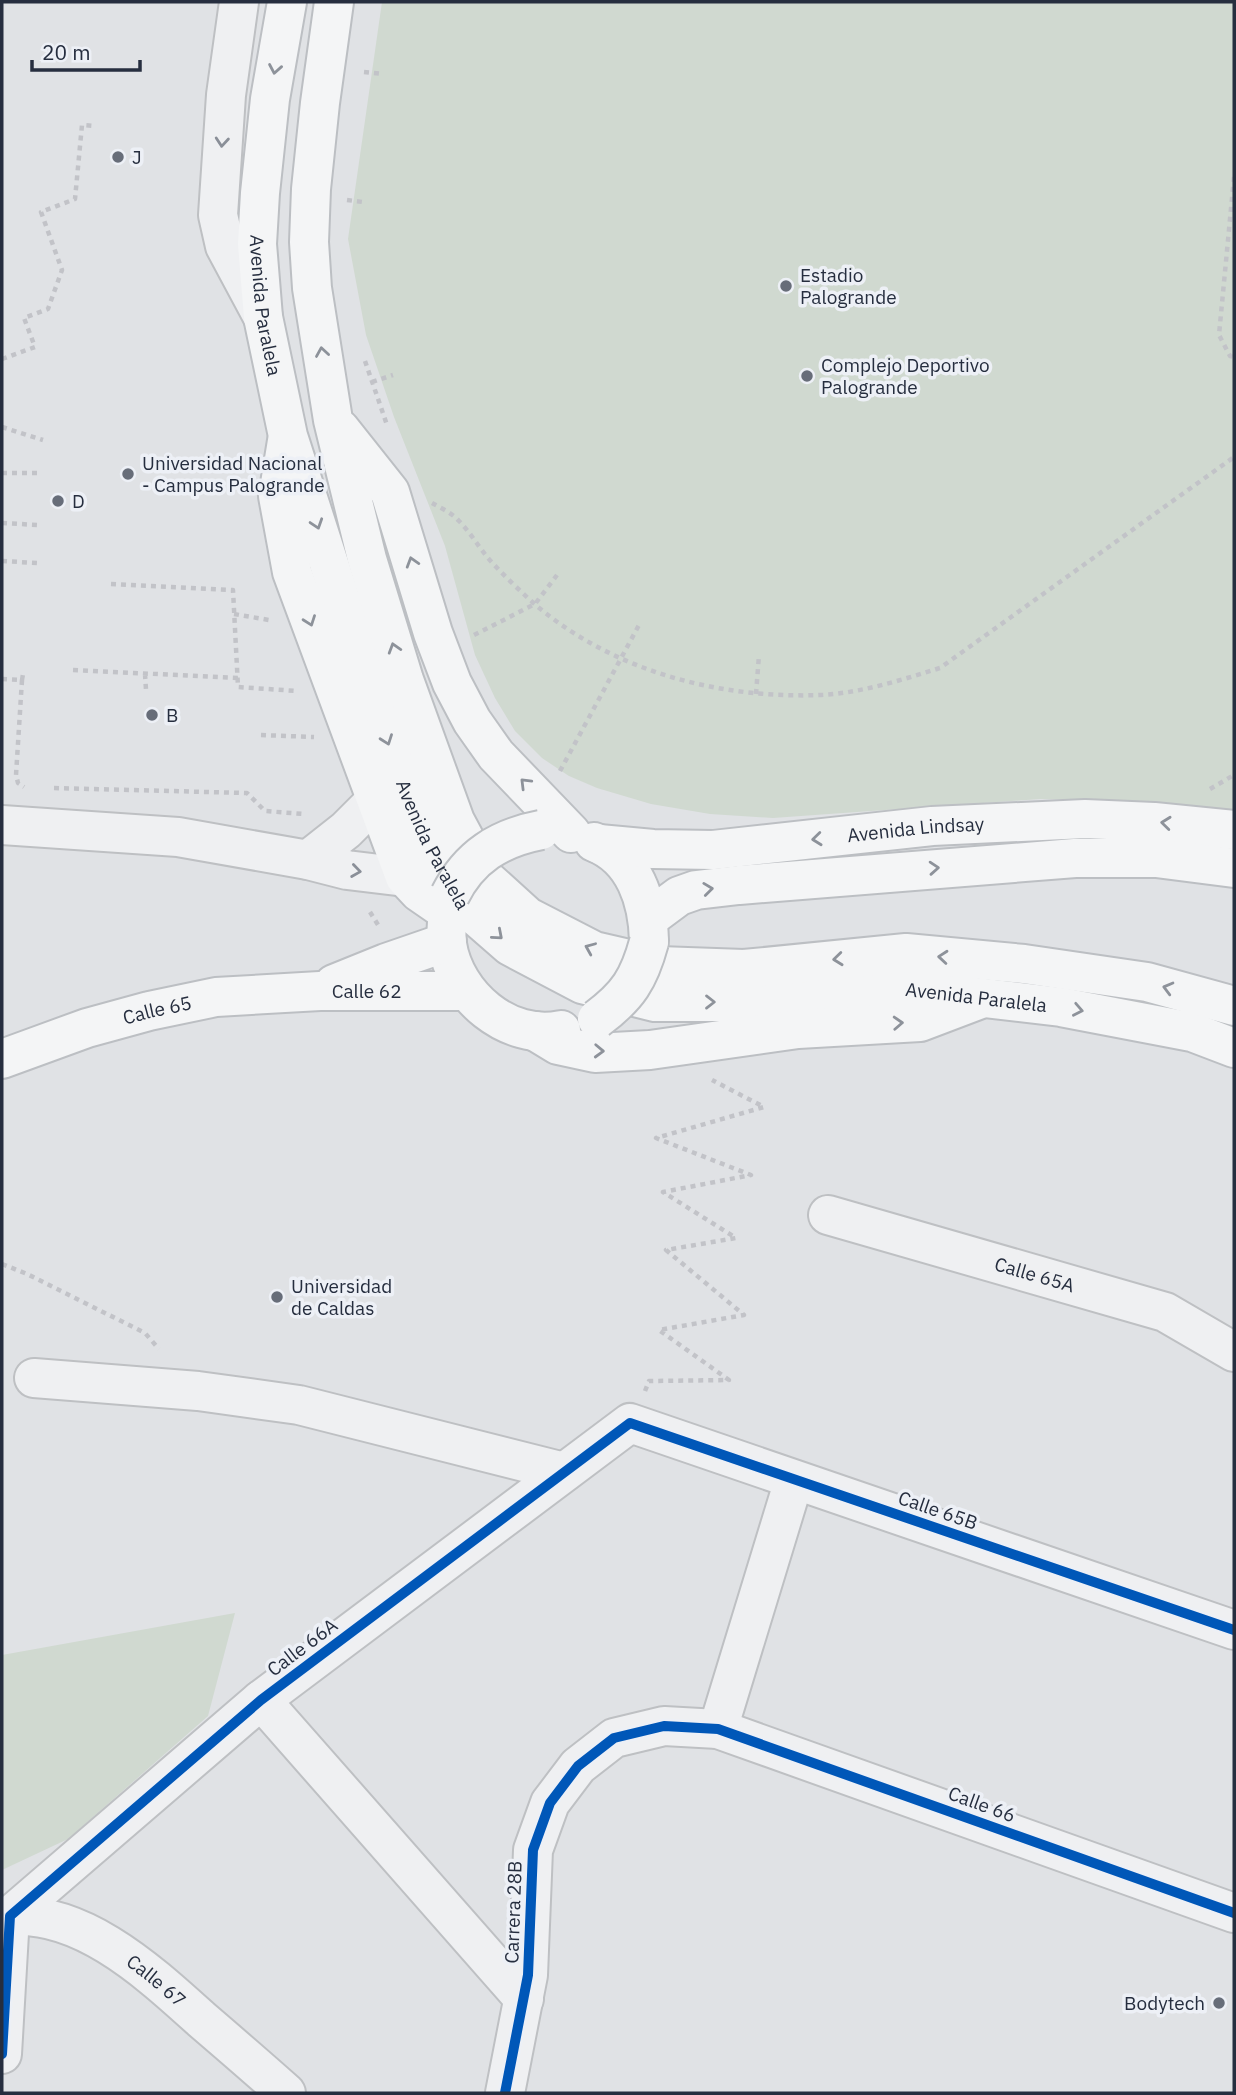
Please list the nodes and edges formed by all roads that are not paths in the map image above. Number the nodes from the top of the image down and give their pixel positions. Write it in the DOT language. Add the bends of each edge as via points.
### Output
graph roads {
  1 [pos="239,2"];
  2 [pos="287,2"];
  3 [pos="334,2"];
  4 [pos="263,317"];
  5 [pos="333,419"];
  6 [pos="288,436"];
  7 [pos="376,801"];
  8 [pos="2,825"];
  9 [pos="1234,831"];
  10 [pos="570,835"];
  11 [pos="308,860"];
  12 [pos="1234,868"];
  13 [pos="405,877"];
  14 [pos="448,917"];
  15 [pos="649,930"];
  16 [pos="466,990"];
  17 [pos="320,991"];
  18 [pos="986,997"];
  19 [pos="1234,1006"];
  20 [pos="535,1031"];
  21 [pos="1234,1048"];
  22 [pos="2,1059"];
  23 [pos="828,1215"];
  24 [pos="1234,1352"];
  25 [pos="34,1378"];
  26 [pos="630,1423"];
  27 [pos="565,1472"];
  28 [pos="794,1479"];
  29 [pos="1234,1630"];
  30 [pos="261,1700"];
  31 [pos="718,1729"];
  32 [pos="1234,1913"];
  33 [pos="6,1916"];
  34 [pos="524,1999"];
  35 [pos="2,2054"];
  36 [pos="286,2093"];
  37 [pos="505,2093"];
  1 -- 4 [label="street, one-way" via="226,95 218,215 225,246"];
  2 -- 4 [label="main road, Avenida Paralela, one-way" via="260,193 257,244"];
  5 -- 3 [label="main road, Avenida Paralela, one-way" via="309,242 311,189"];
  4 -- 6 [label="main road, Avenida Paralela"];
  10 -- 5 [label="main road, one-way" via="496,755 472,721 433,633 390,492"];
  19 -- 5 [label="main road, Avenida Paralela, one-way" via="1147,982 906,953 744,969 659,966 594,951 528,917 486,879 439,782 367,559"];
  6 -- 7 [label="main road, one-way" via="278,496 292,572"];
  6 -- 18 [label="main road, Avenida Paralela, one-way" via="408,796 463,905 510,946 582,984 655,1002 740,1002 908,989"];
  7 -- 11 [label="street"];
  7 -- 13 [label="main road"];
  8 -- 11 [label="street" via="178,837"];
  9 -- 10 [label="main road, Avenida Lindsay, one-way" via="1085,819 932,826 712,850 653,849"];
  10 -- 14 [label="main road, bridge" via="516,835 493,846 459,876"];
  10 -- 15 [label="main road" via="614,854 628,868 645,901"];
  11 -- 13 [label="street, one-way"];
  15 -- 12 [label="main road, Avenida Lindsay, one-way" via="679,896 696,890 1074,859 1156,858"];
  13 -- 14 [label="main road"];
  14 -- 16 [label="main road" via="453,968"];
  14 -- 17 [label="main road, Calle 62" via="386,963"];
  15 -- 20 [label="main road, bridge" via="643,965 616,1005 577,1027"];
  16 -- 17 [label="main road, Calle 62"];
  16 -- 20 [label="main road" via="496,1017"];
  17 -- 22 [label="main road, Calle 65" via="216,997 149,1011"];
  20 -- 18 [label="main road, one-way" via="558,1045 595,1053 650,1049 798,1029 920,1022"];
  18 -- 21 [label="main road, Avenida Paralela, one-way" via="1192,1032"];
  23 -- 24 [label="street, Calle 65A" via="1165,1312"];
  25 -- 27 [label="street" via="299,1405"];
  26 -- 27 [label="street, Calle 66A"];
  26 -- 28 [label="street, Calle 65B"];
  27 -- 30 [label="street, Calle 66A"];
  28 -- 29 [label="street, Calle 65B"];
  28 -- 31 [label="street"];
  30 -- 33 [label="street, Calle 66A"];
  30 -- 34 [label="street"];
  31 -- 32 [label="street, Calle 66"];
  31 -- 34 [label="street, Carrera 28B" via="664,1726 614,1738 578,1766 550,1803 533,1850"];
  33 -- 35 [label="street"];
  33 -- 36 [label="street, Calle 67" via="53,1920 98,1939 142,1966"];
  34 -- 37 [label="street, Carrera 28B"];
}
